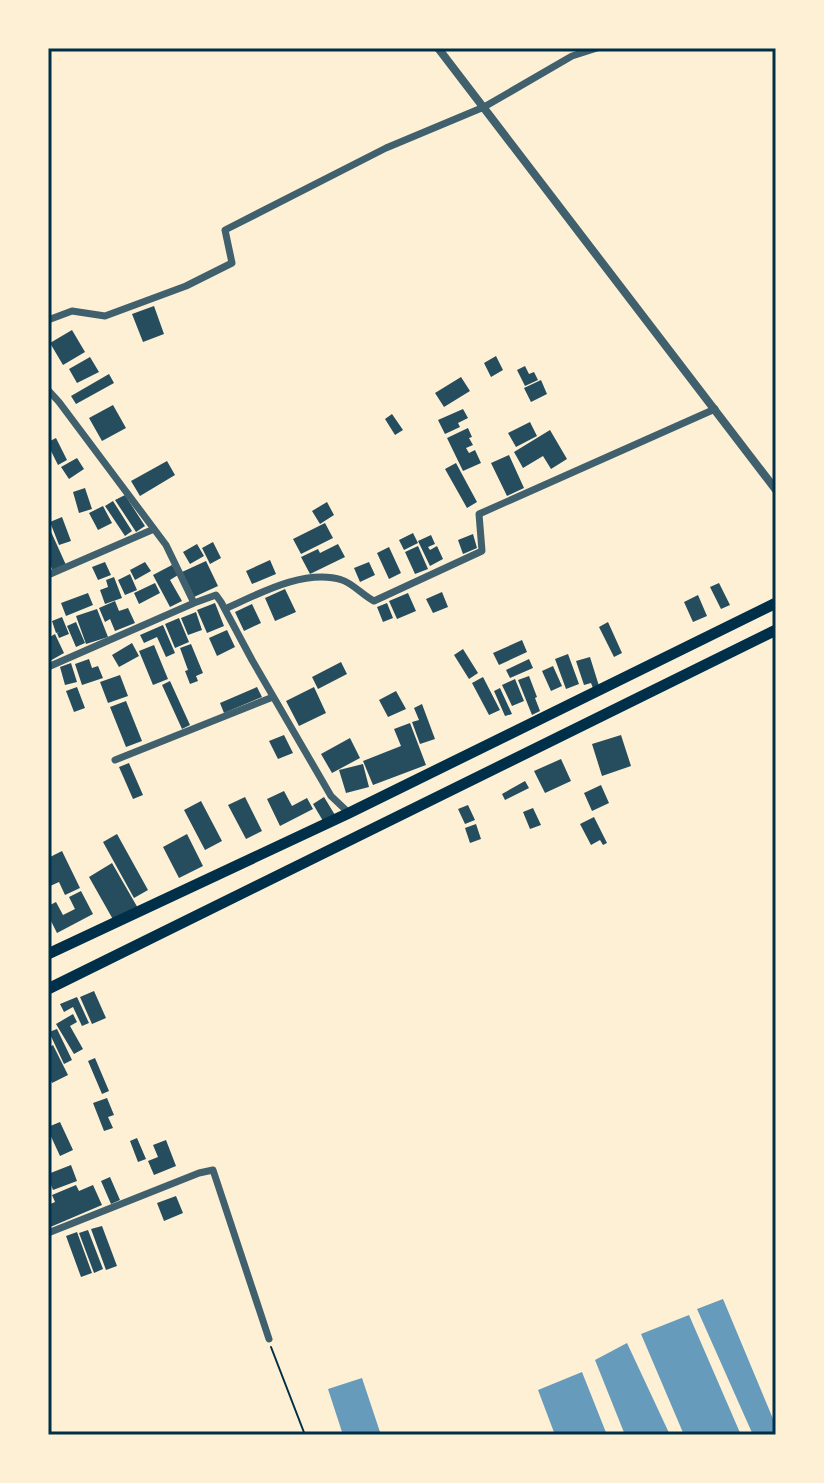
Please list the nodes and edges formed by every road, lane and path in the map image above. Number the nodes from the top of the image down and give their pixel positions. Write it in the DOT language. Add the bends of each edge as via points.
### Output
graph roads {
  1 [pos="438,48"];
  2 [pos="597,48"];
  3 [pos="484,107"];
  4 [pos="48,320"];
  5 [pos="48,390"];
  6 [pos="715,409"];
  7 [pos="776,490"];
  8 [pos="154,529"];
  9 [pos="48,575"];
  10 [pos="194,603"];
  11 [pos="776,603"];
  12 [pos="225,609"];
  13 [pos="776,630"];
  14 [pos="48,667"];
  15 [pos="273,697"];
  16 [pos="115,760"];
  17 [pos="349,813"];
  18 [pos="48,954"];
  19 [pos="48,989"];
  20 [pos="48,1233"];
  21 [pos="269,1339"];
  22 [pos="305,1435"];
  1 -- 3 [label="street"];
  2 -- 3 [label="street" via="572,56"];
  3 -- 4 [label="street" via="386,148 225,230 232,263 186,286 105,316 72,311"];
  3 -- 6 [label="street"];
  5 -- 8 [label="street"];
  6 -- 7 [label="street"];
  6 -- 12 [label="street" via="479,514 482,551 374,601 344,580 319,577 283,584"];
  8 -- 9 [label="street"];
  8 -- 10 [label="street"];
  10 -- 12 [label="street" via="216,595"];
  10 -- 14 [label="street"];
  11 -- 17 [label="highway"];
  12 -- 15 [label="street"];
  13 -- 19 [label="highway"];
  15 -- 16 [label="street"];
  15 -- 17 [label="street" via="331,796"];
  17 -- 18 [label="highway"];
  20 -- 21 [label="street" via="213,1170"];
  21 -- 22 [label="path"];
}
